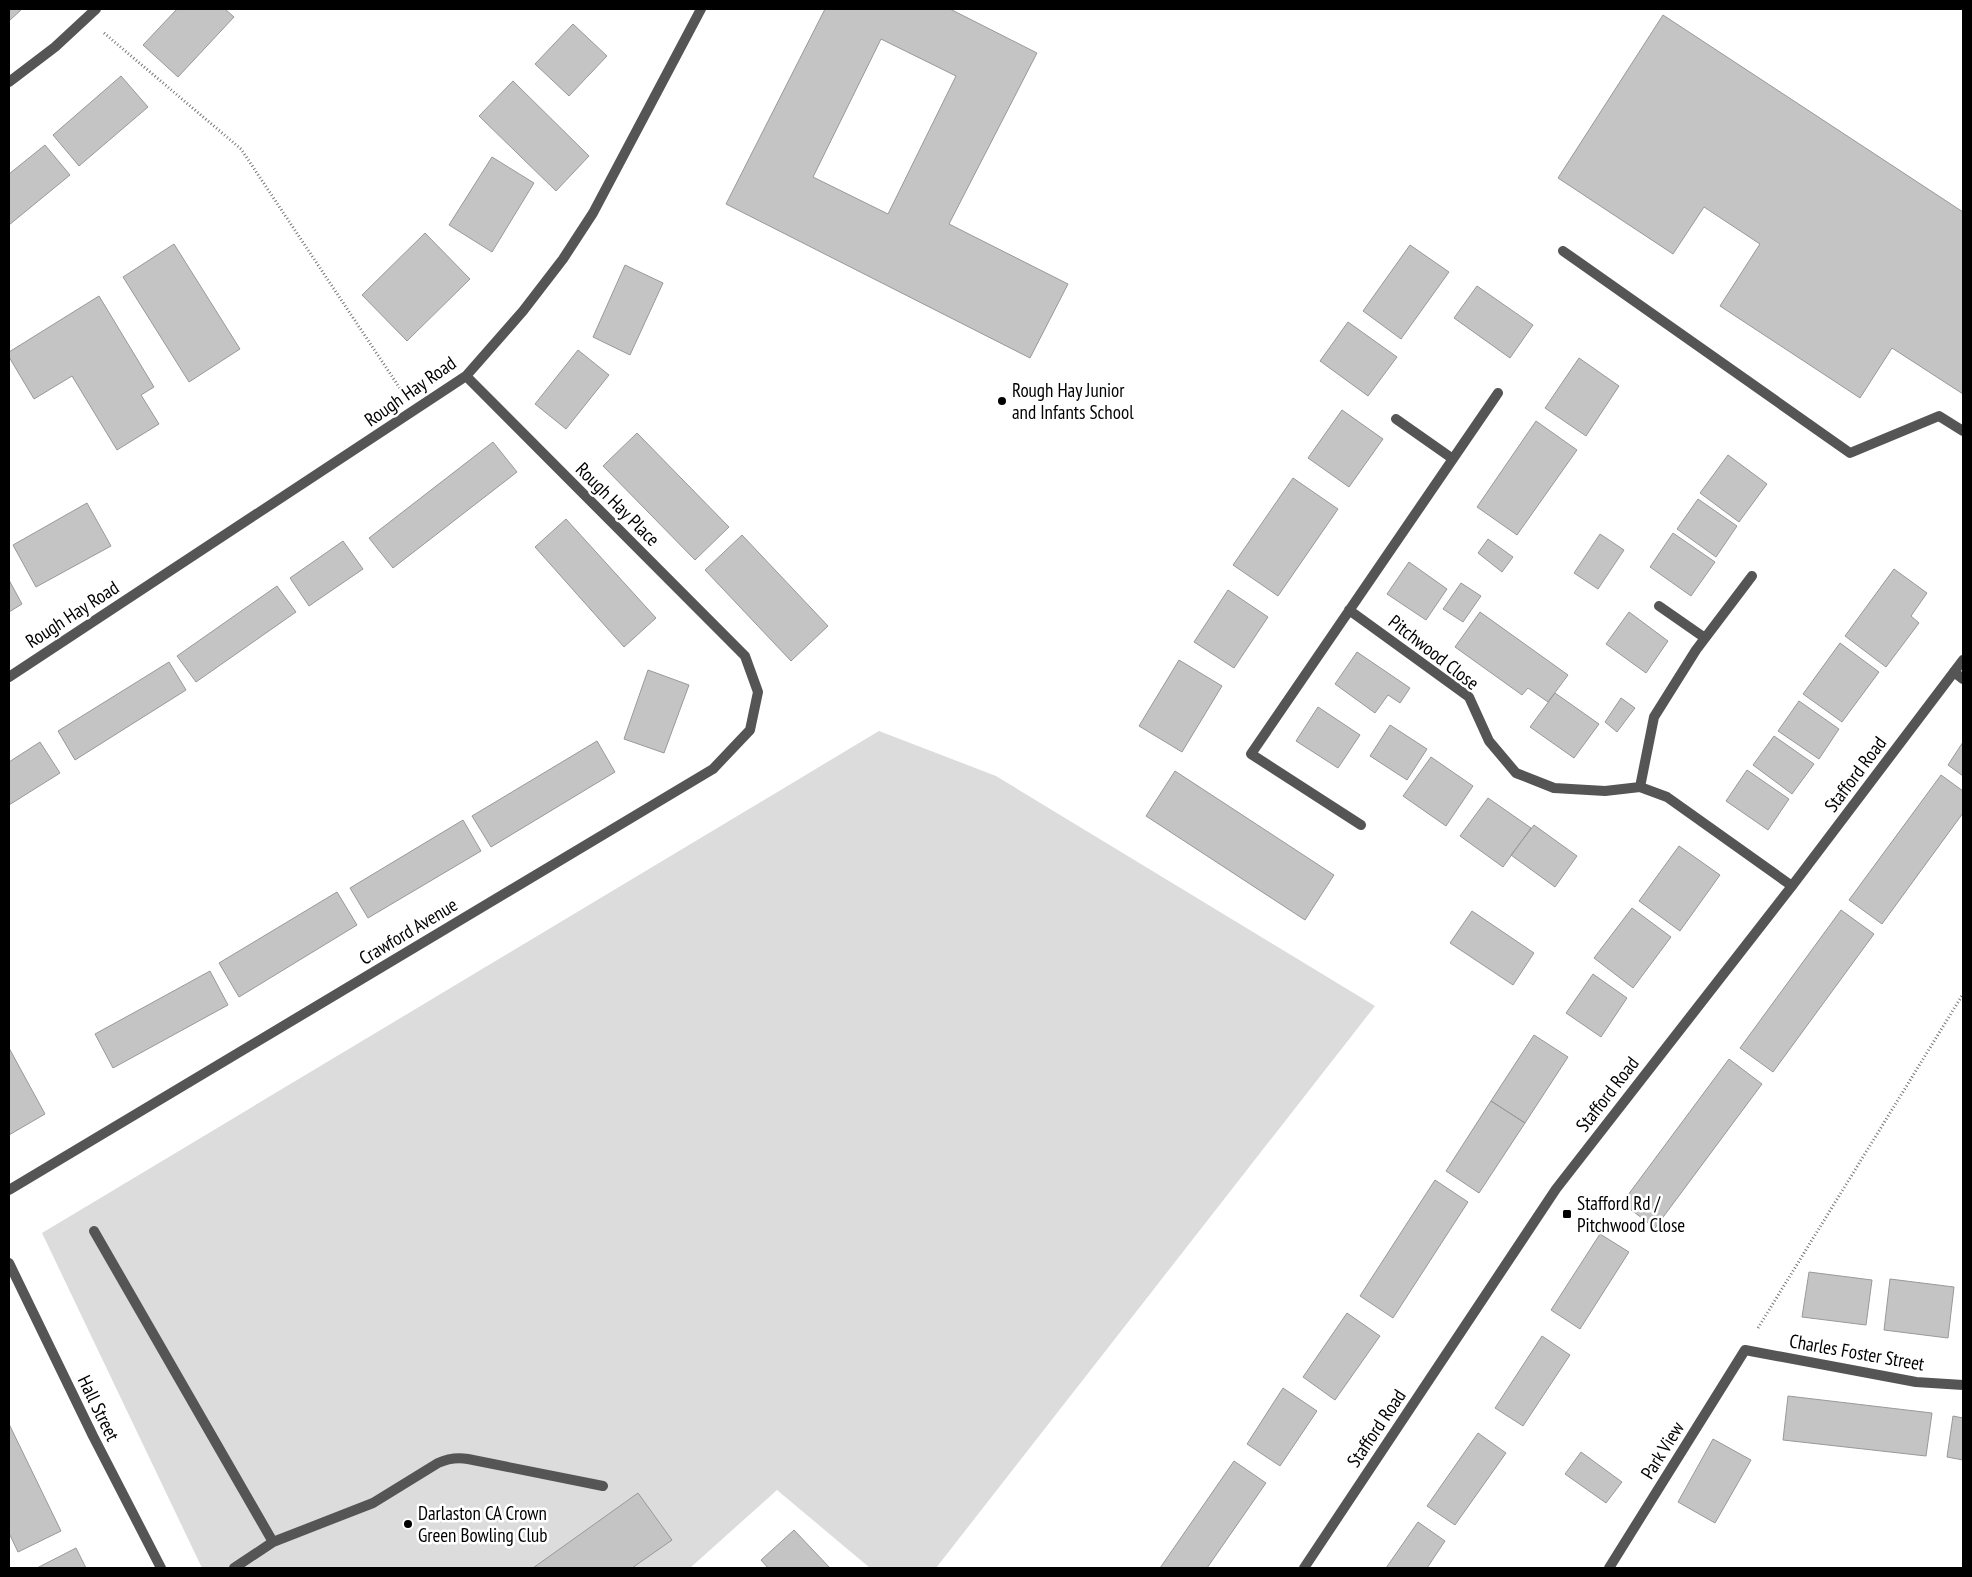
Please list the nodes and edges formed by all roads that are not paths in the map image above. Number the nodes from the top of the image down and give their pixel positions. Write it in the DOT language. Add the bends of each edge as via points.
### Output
graph roads {
  1 [pos="96,9"];
  2 [pos="700,9"];
  3 [pos="9,82"];
  4 [pos="1563,251"];
  5 [pos="466,376"];
  6 [pos="1498,393"];
  7 [pos="1396,419"];
  8 [pos="1963,431"];
  9 [pos="1453,459"];
  10 [pos="1752,576"];
  11 [pos="1659,606"];
  12 [pos="1349,610"];
  13 [pos="1705,638"];
  14 [pos="745,656"];
  15 [pos="1963,660"];
  16 [pos="1954,672"];
  17 [pos="9,677"];
  18 [pos="1963,679"];
  19 [pos="1640,787"];
  20 [pos="1362,825"];
  21 [pos="1792,886"];
  22 [pos="9,1190"];
  23 [pos="94,1231"];
  24 [pos="10,1269"];
  25 [pos="1745,1350"];
  26 [pos="1963,1386"];
  27 [pos="603,1486"];
  28 [pos="272,1542"];
  29 [pos="161,1568"];
  30 [pos="234,1568"];
  31 [pos="1304,1568"];
  32 [pos="1609,1568"];
  1 -- 3 [label="street" via="55,47"];
  2 -- 5 [label="street, Rough Hay Road" via="593,213 523,311"];
  4 -- 8 [label="street" via="1850,452 1939,416"];
  5 -- 14 [label="street, Rough Hay Place"];
  5 -- 17 [label="street, Rough Hay Road"];
  6 -- 9 [label="street"];
  7 -- 9 [label="street"];
  9 -- 12 [label="street"];
  10 -- 13 [label="street"];
  11 -- 13 [label="street"];
  12 -- 19 [label="street, Pitchwood Close" via="1469,697 1489,741 1516,773 1554,788 1606,790"];
  12 -- 20 [label="street" via="1251,754"];
  13 -- 19 [label="street" via="1654,718"];
  14 -- 22 [label="street, Crawford Avenue" via="758,692 750,730 713,769"];
  15 -- 16 [label="street, Stafford Road"];
  16 -- 18 [label="street"];
  16 -- 21 [label="street, Stafford Road"];
  19 -- 21 [label="street, Pitchwood Close" via="1666,797"];
  21 -- 31 [label="street, Stafford Road" via="1556,1189"];
  23 -- 28 [label="street"];
  24 -- 29 [label="street, Hall Street"];
  25 -- 26 [label="street, Charles Foster Street" via="1916,1382"];
  25 -- 32 [label="street, Park View"];
  27 -- 28 [label="street" via="457,1457 438,1463 373,1503"];
  28 -- 30 [label="street"];
}
